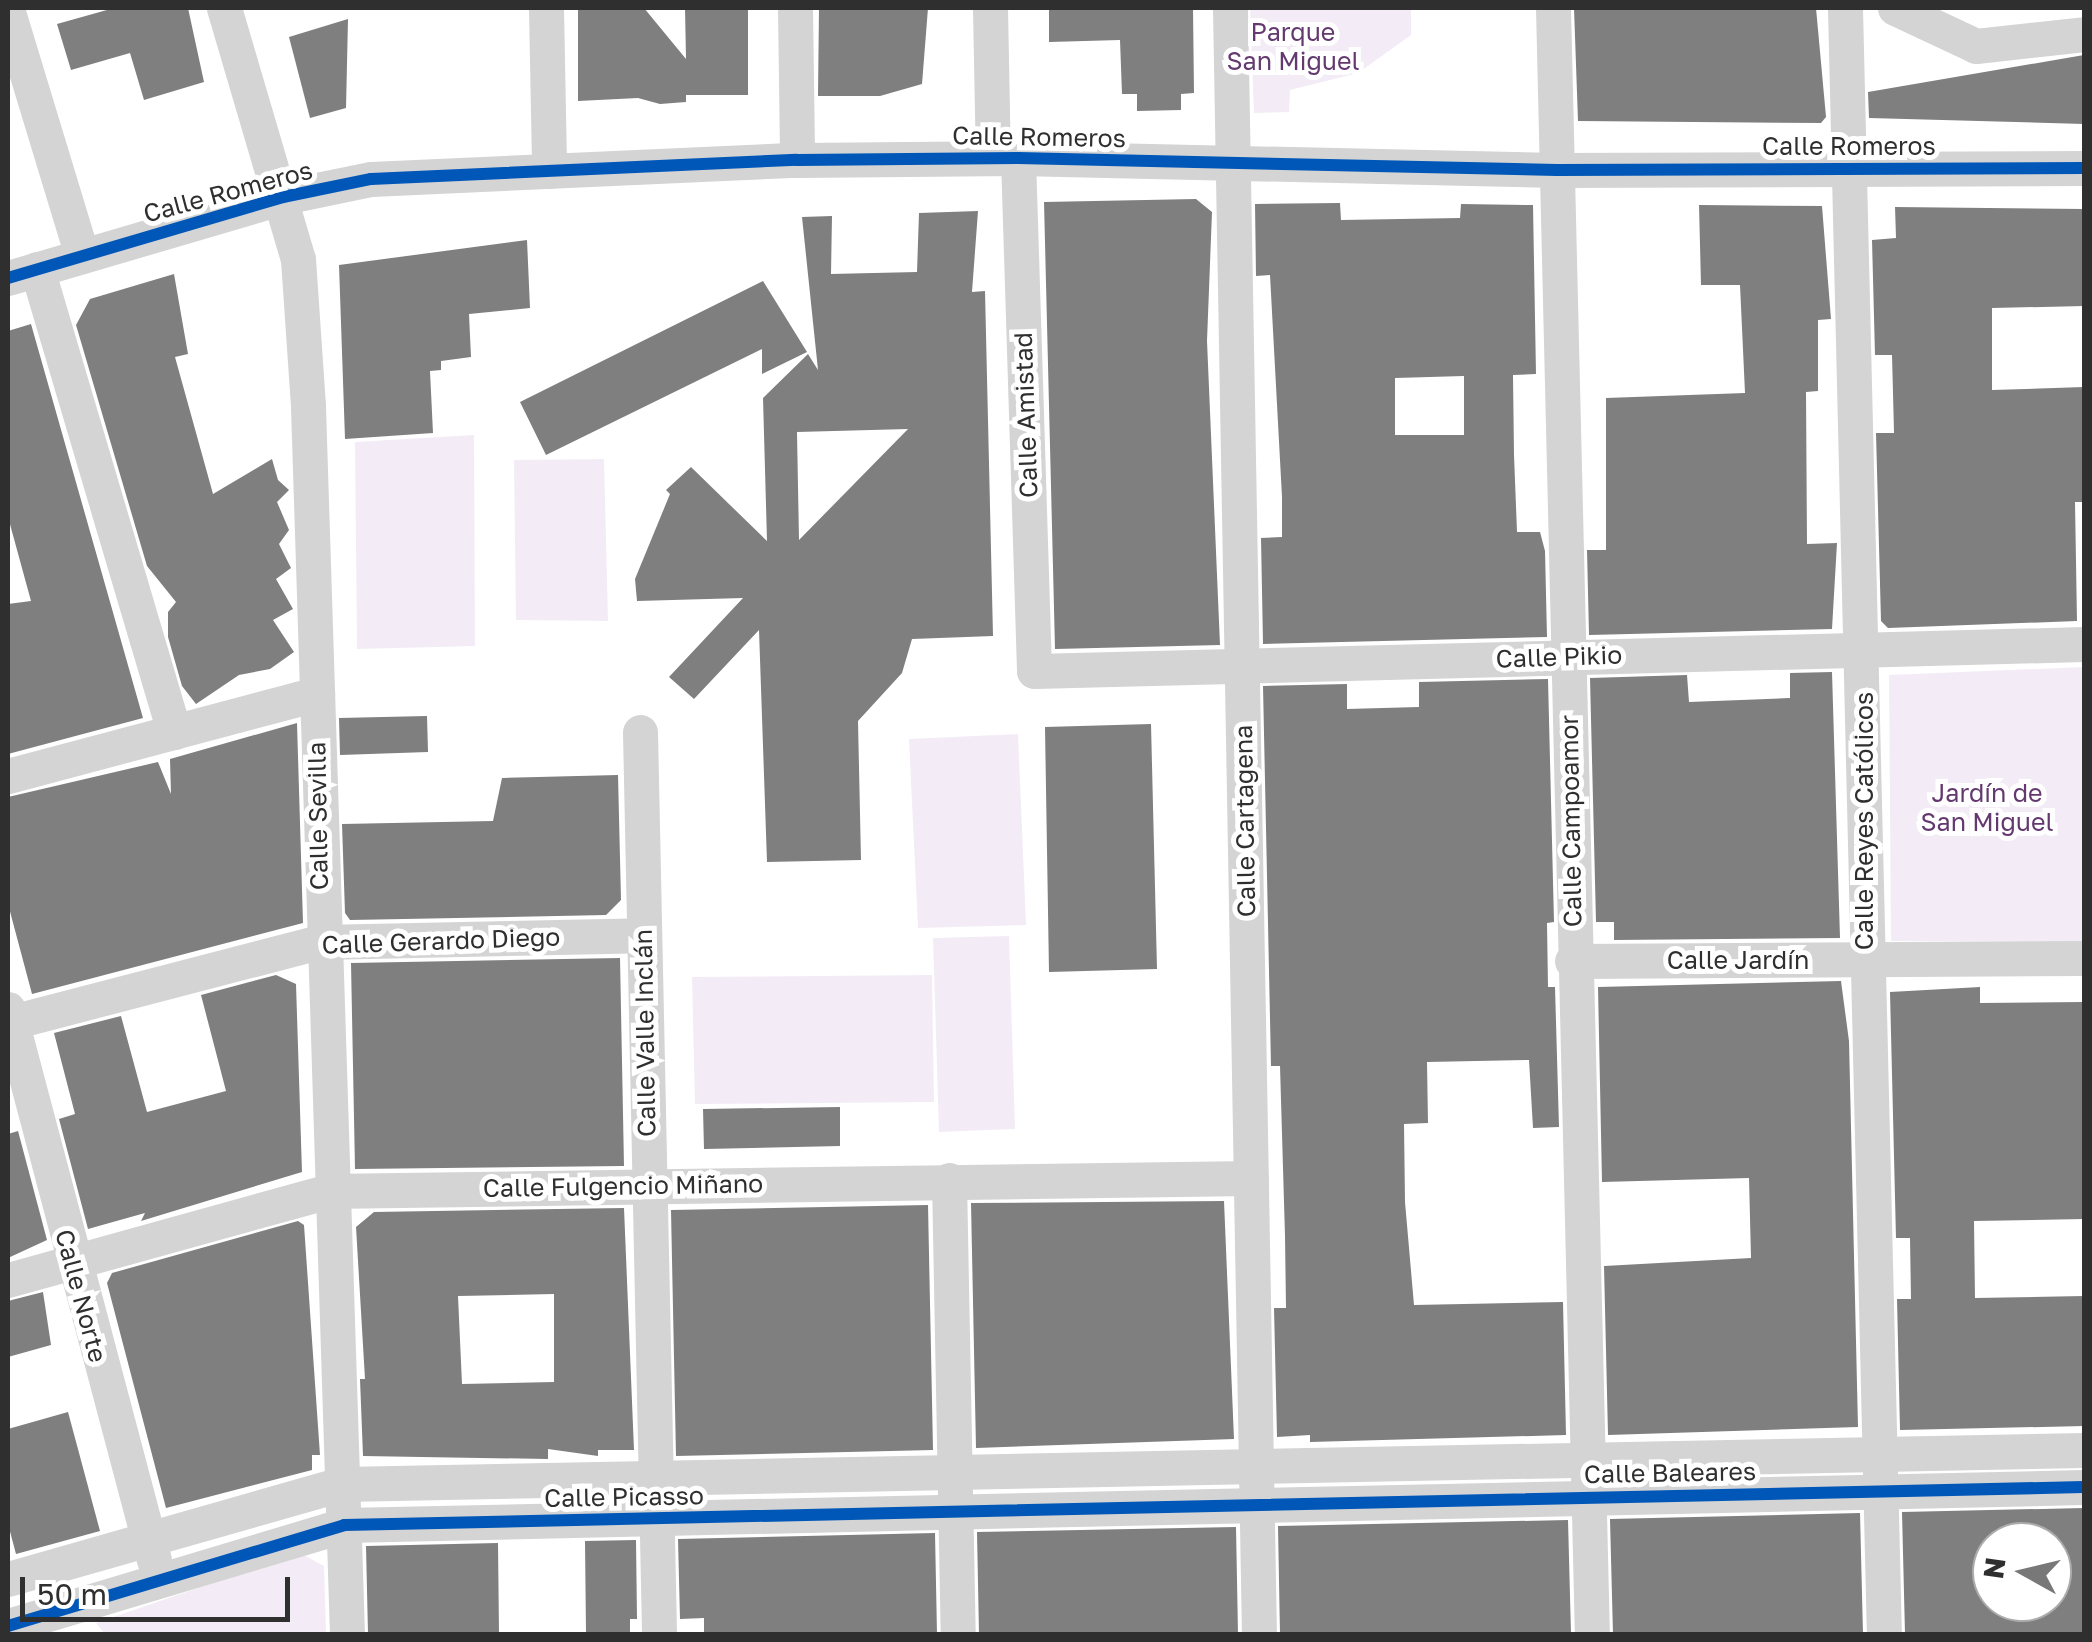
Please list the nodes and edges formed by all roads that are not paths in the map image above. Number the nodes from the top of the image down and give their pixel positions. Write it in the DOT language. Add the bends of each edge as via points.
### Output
graph roads {
  1 [pos="224,8"];
  2 [pos="546,8"];
  3 [pos="795,8"];
  4 [pos="990,8"];
  5 [pos="1230,8"];
  6 [pos="1553,8"];
  7 [pos="1845,8"];
  8 [pos="1899,8"];
  9 [pos="8,12"];
  10 [pos="2084,34"];
  11 [pos="1005,158"];
  12 [pos="797,160"];
  13 [pos="1232,163"];
  14 [pos="1850,168"];
  15 [pos="2084,168"];
  16 [pos="1557,170"];
  17 [pos="548,172"];
  18 [pos="284,197"];
  19 [pos="82,256"];
  20 [pos="22,273"];
  21 [pos="2084,644"];
  22 [pos="1864,649"];
  23 [pos="1569,657"];
  24 [pos="1242,666"];
  25 [pos="1034,672"];
  26 [pos="316,694"];
  27 [pos="174,732"];
  28 [pos="640,732"];
  29 [pos="8,776"];
  30 [pos="644,934"];
  31 [pos="320,942"];
  32 [pos="2084,958"];
  33 [pos="1863,960"];
  34 [pos="1572,961"];
  35 [pos="9,1018"];
  36 [pos="1250,1178"];
  37 [pos="949,1180"];
  38 [pos="648,1186"];
  39 [pos="328,1192"];
  40 [pos="71,1262"];
  41 [pos="8,1280"];
  42 [pos="2084,1450"];
  43 [pos="1878,1454"];
  44 [pos="1586,1459"];
  45 [pos="1256,1466"];
  46 [pos="954,1472"];
  47 [pos="655,1478"];
  48 [pos="342,1484"];
  49 [pos="2084,1487"];
  50 [pos="1880,1492"];
  51 [pos="1588,1498"];
  52 [pos="1257,1505"];
  53 [pos="956,1512"];
  54 [pos="656,1518"];
  55 [pos="344,1526"];
  56 [pos="148,1539"];
  57 [pos="8,1579"];
  58 [pos="160,1580"];
  59 [pos="8,1626"];
  60 [pos="346,1634"];
  61 [pos="658,1634"];
  62 [pos="958,1634"];
  63 [pos="1259,1634"];
  64 [pos="1592,1634"];
  65 [pos="1884,1634"];
  1 -- 18 [label="street, Calle Sevilla"];
  2 -- 17 [label="street"];
  3 -- 12 [label="street"];
  4 -- 11 [label="street, Calle Amistad"];
  5 -- 13 [label="street, Calle Cartagena"];
  6 -- 16 [label="street, Calle Campoamor"];
  7 -- 14 [label="street, Calle Reyes Católicos"];
  8 -- 10 [label="street" via="1992,48"];
  9 -- 19 [label="street"];
  11 -- 12 [label="street, Calle Romeros"];
  11 -- 13 [label="street, Calle Romeros"];
  11 -- 25 [label="street, Calle Amistad"];
  12 -- 17 [label="street, Calle Romeros"];
  13 -- 16 [label="street, Calle Romeros"];
  13 -- 24 [label="street, Calle Cartagena"];
  14 -- 15 [label="street, Calle Romeros"];
  14 -- 16 [label="street, Calle Romeros"];
  14 -- 22 [label="street, Calle Reyes Católicos"];
  16 -- 23 [label="street, Calle Campoamor"];
  17 -- 18 [label="street, Calle Romeros" via="372,178"];
  18 -- 19 [label="street, Calle Romeros"];
  18 -- 26 [label="street, Calle Sevilla" via="298,259 308,407"];
  19 -- 20 [label="street, Calle Romeros"];
  20 -- 27 [label="street"];
  21 -- 22 [label="street, Calle Pikio"];
  22 -- 23 [label="street, Calle Pikio"];
  22 -- 33 [label="street, Calle Reyes Católicos"];
  23 -- 24 [label="street, Calle Pikio"];
  23 -- 34 [label="street, Calle Campoamor"];
  24 -- 25 [label="street, Calle Pikio"];
  24 -- 36 [label="street, Calle Cartagena"];
  26 -- 27 [label="street"];
  26 -- 31 [label="street, Calle Sevilla"];
  27 -- 29 [label="street"];
  28 -- 30 [label="street, Calle Valle Inclán"];
  30 -- 31 [label="street, Calle Gerardo Diego"];
  30 -- 38 [label="street, Calle Valle Inclán"];
  31 -- 35 [label="street, Calle Gerardo Diego"];
  31 -- 39 [label="street, Calle Sevilla"];
  32 -- 33 [label="street, Calle Jardín"];
  33 -- 34 [label="street, Calle Jardín"];
  33 -- 43 [label="street, Calle Reyes Católicos"];
  34 -- 44 [label="street, Calle Campoamor"];
  35 -- 40 [label="street, Calle Norte"];
  36 -- 37 [label="street, Calle Fulgencio Miñano"];
  36 -- 45 [label="street, Calle Cartagena"];
  37 -- 38 [label="street, Calle Fulgencio Miñano"];
  37 -- 46 [label="street"];
  38 -- 39 [label="street, Calle Fulgencio Miñano"];
  38 -- 47 [label="street, Calle Valle Inclán"];
  39 -- 40 [label="street, Calle Fulgencio Miñano"];
  39 -- 48 [label="street, Calle Sevilla"];
  40 -- 41 [label="street, Calle Fulgencio Miñano"];
  40 -- 56 [label="street, Calle Norte"];
  42 -- 43 [label="street, Calle Baleares"];
  43 -- 44 [label="street, Calle Baleares"];
  43 -- 50 [label="street, Calle Reyes Católicos"];
  44 -- 45 [label="street, Calle Baleares"];
  44 -- 51 [label="street, Calle Campoamor"];
  45 -- 46 [label="street, Calle Picasso"];
  45 -- 52 [label="street, Calle Cartagena"];
  46 -- 47 [label="street, Calle Picasso"];
  46 -- 53 [label="street"];
  47 -- 48 [label="street, Calle Picasso"];
  47 -- 54 [label="street, Calle Valle Inclán"];
  48 -- 55 [label="street, Calle Sevilla"];
  48 -- 56 [label="street, Calle Picasso"];
  49 -- 50 [label="street, Calle Baleares"];
  50 -- 51 [label="street, Calle Baleares"];
  50 -- 65 [label="street, Calle Reyes Católicos"];
  51 -- 52 [label="street, Calle Baleares"];
  51 -- 64 [label="street, Calle Campoamor"];
  52 -- 53 [label="street, Calle Picasso"];
  52 -- 63 [label="street, Calle Cartagena"];
  53 -- 54 [label="street, Calle Picasso"];
  53 -- 62 [label="street"];
  54 -- 55 [label="street, Calle Picasso"];
  54 -- 61 [label="street, Calle Valle Inclán"];
  55 -- 58 [label="street, Calle Picasso"];
  55 -- 60 [label="street, Calle Sevilla"];
  56 -- 57 [label="street, Calle Picasso"];
  56 -- 58 [label="street, Calle Norte"];
  58 -- 59 [label="street, Calle Picasso"];
}
